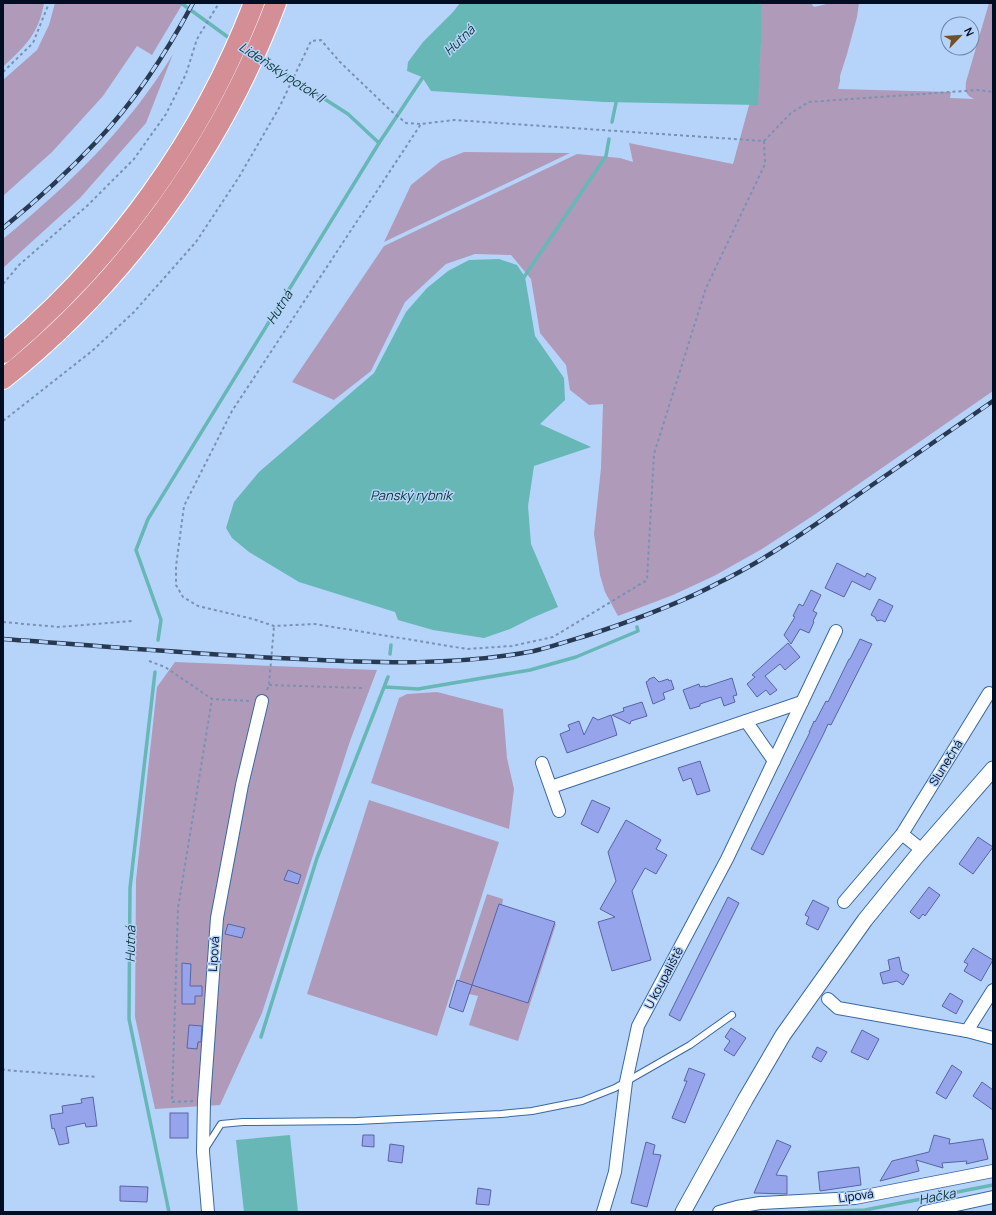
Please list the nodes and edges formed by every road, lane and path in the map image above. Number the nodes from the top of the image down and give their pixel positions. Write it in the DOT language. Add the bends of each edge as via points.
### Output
graph roads {
  1 [pos="49,3"];
  2 [pos="219,3"];
  3 [pos="276,3"];
  4 [pos="251,12"];
  5 [pos="3,72"];
  6 [pos="993,92"];
  7 [pos="421,124"];
  8 [pos="764,141"];
  9 [pos="3,284"];
  10 [pos="3,353"];
  11 [pos="3,379"];
  12 [pos="3,422"];
  13 [pos="132,621"];
  14 [pos="3,622"];
  15 [pos="274,626"];
  16 [pos="836,631"];
  17 [pos="148,661"];
  18 [pos="269,685"];
  19 [pos="362,688"];
  20 [pos="989,693"];
  21 [pos="212,699"];
  22 [pos="262,701"];
  23 [pos="802,702"];
  24 [pos="746,721"];
  25 [pos="774,761"];
  26 [pos="542,763"];
  27 [pos="993,769"];
  28 [pos="551,787"];
  29 [pos="559,811"];
  30 [pos="902,834"];
  31 [pos="922,850"];
  32 [pos="844,902"];
  33 [pos="993,990"];
  34 [pos="828,999"];
  35 [pos="732,1015"];
  36 [pos="967,1031"];
  37 [pos="993,1038"];
  38 [pos="3,1068"];
  39 [pos="97,1077"];
  40 [pos="626,1082"];
  41 [pos="204,1101"];
  42 [pos="203,1152"];
  43 [pos="993,1171"];
  44 [pos="993,1197"];
  45 [pos="686,1206"];
  46 [pos="798,1207"];
  47 [pos="208,1212"];
  48 [pos="604,1212"];
  49 [pos="719,1212"];
  50 [pos="924,1212"];
  1 -- 5 [label="path" via="34,43"];
  2 -- 9 [label="path" via="197,39 186,74 166,114 134,159 88,205 19,265"];
  3 -- 11 [label="highway" via="243,81 177,191 145,235 109,277 69,320"];
  4 -- 10 [label="highway" via="207,105 186,143 160,181 93,266 52,309"];
  6 -- 8 [label="path" via="978,90 810,102 791,113"];
  7 -- 8 [label="path" via="454,120"];
  7 -- 12 [label="path" via="406,123 340,62 321,40 311,41 279,108 196,242 140,306 92,351"];
  7 -- 15 [label="path" via="232,411 184,506 176,566 176,584 183,598 198,606"];
  8 -- 15 [label="path" via="765,164 706,288 654,454 647,580 553,637 512,646 467,649 316,624"];
  13 -- 14 [label="path" via="58,627"];
  15 -- 18 [label="path"];
  16 -- 23 [label="street, U koupaliště"];
  17 -- 21 [label="path" via="165,667"];
  18 -- 19 [label="path"];
  18 -- 22 [label="path"];
  20 -- 30 [label="street, Slunečná"];
  21 -- 22 [label="path"];
  21 -- 41 [label="path" via="178,908 172,1094 172,1102"];
  22 -- 41 [label="street, Lipová" via="242,785 217,918"];
  23 -- 24 [label="street"];
  23 -- 25 [label="street, U koupaliště"];
  24 -- 25 [label="street"];
  24 -- 28 [label="street"];
  25 -- 40 [label="street, U koupaliště" via="727,859 638,1026"];
  26 -- 28 [label="street"];
  27 -- 31 [label="street"];
  28 -- 29 [label="street"];
  30 -- 31 [label="street"];
  30 -- 32 [label="street, Slunečná"];
  31 -- 45 [label="street" via="865,920 783,1036"];
  33 -- 36 [label="street"];
  34 -- 36 [label="street" via="838,1008"];
  35 -- 40 [label="lane" via="690,1045"];
  36 -- 37 [label="street"];
  38 -- 39 [label="path"];
  40 -- 42 [label="lane" via="582,1101 532,1111 357,1121 221,1124"];
  40 -- 48 [label="street, U koupaliště" via="615,1172"];
  41 -- 42 [label="street, Lipová"];
  42 -- 47 [label="street, Lipová"];
  43 -- 46 [label="street, Lipová"];
  44 -- 50 [label="street"];
  46 -- 49 [label="street, Lipová" via="760,1203"];
}
